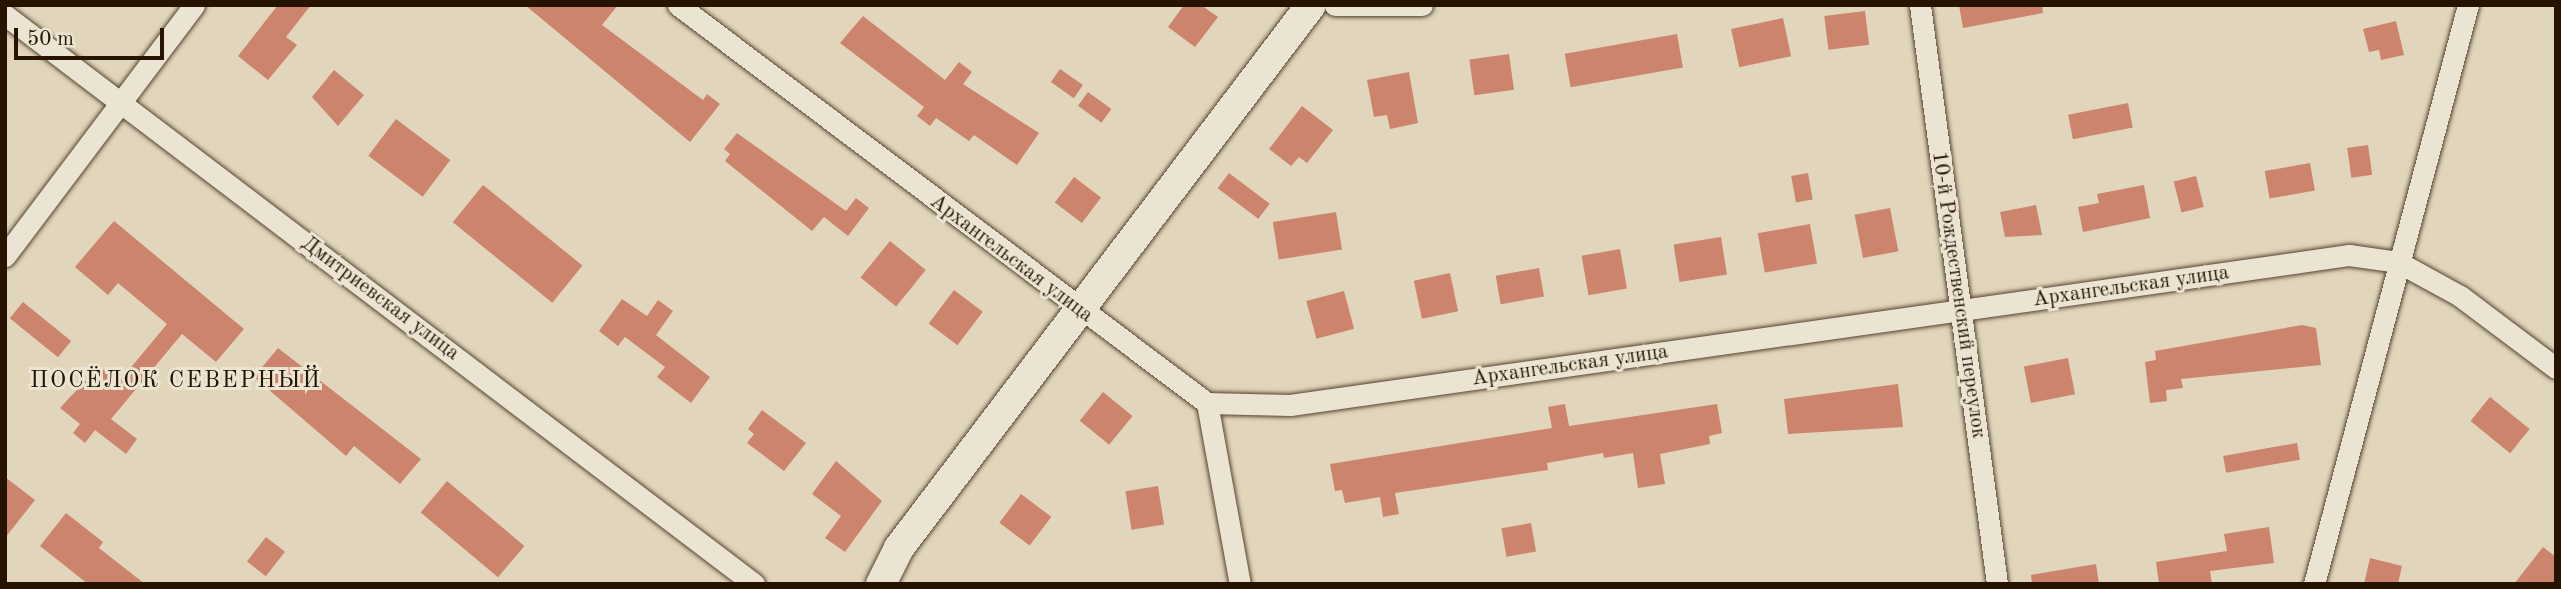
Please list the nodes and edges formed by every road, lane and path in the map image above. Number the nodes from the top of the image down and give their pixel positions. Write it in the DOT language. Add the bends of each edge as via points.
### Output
graph roads {
  1 [pos="194,5"];
  2 [pos="678,5"];
  3 [pos="1311,5"];
  4 [pos="1335,5"];
  5 [pos="1422,5"];
  6 [pos="1920,5"];
  7 [pos="2468,5"];
  8 [pos="5,15"];
  9 [pos="121,102"];
  10 [pos="5,256"];
  11 [pos="2398,262"];
  12 [pos="1079,311"];
  13 [pos="1961,312"];
  14 [pos="2556,368"];
  15 [pos="1207,403"];
  16 [pos="754,584"];
  17 [pos="881,584"];
  18 [pos="1241,584"];
  19 [pos="1997,584"];
  20 [pos="2314,584"];
  1 -- 9 [label="street"];
  2 -- 12 [label="street, Архангельская улица"];
  3 -- 12 [label="main road"];
  4 -- 5 [label="street"];
  6 -- 13 [label="street, 10-й Рождественский переулок"];
  7 -- 11 [label="street"];
  8 -- 9 [label="street, Дмитриевская улица"];
  9 -- 10 [label="street"];
  9 -- 16 [label="street, Дмитриевская улица"];
  11 -- 13 [label="street, Архангельская улица" via="2350,255"];
  11 -- 14 [label="street, Архангельская улица" via="2460,296"];
  11 -- 20 [label="street"];
  12 -- 15 [label="street, Архангельская улица"];
  12 -- 17 [label="main road" via="899,548"];
  13 -- 15 [label="street, Архангельская улица" via="1290,405"];
  13 -- 19 [label="street, 10-й Рождественский переулок"];
  15 -- 18 [label="street"];
}
